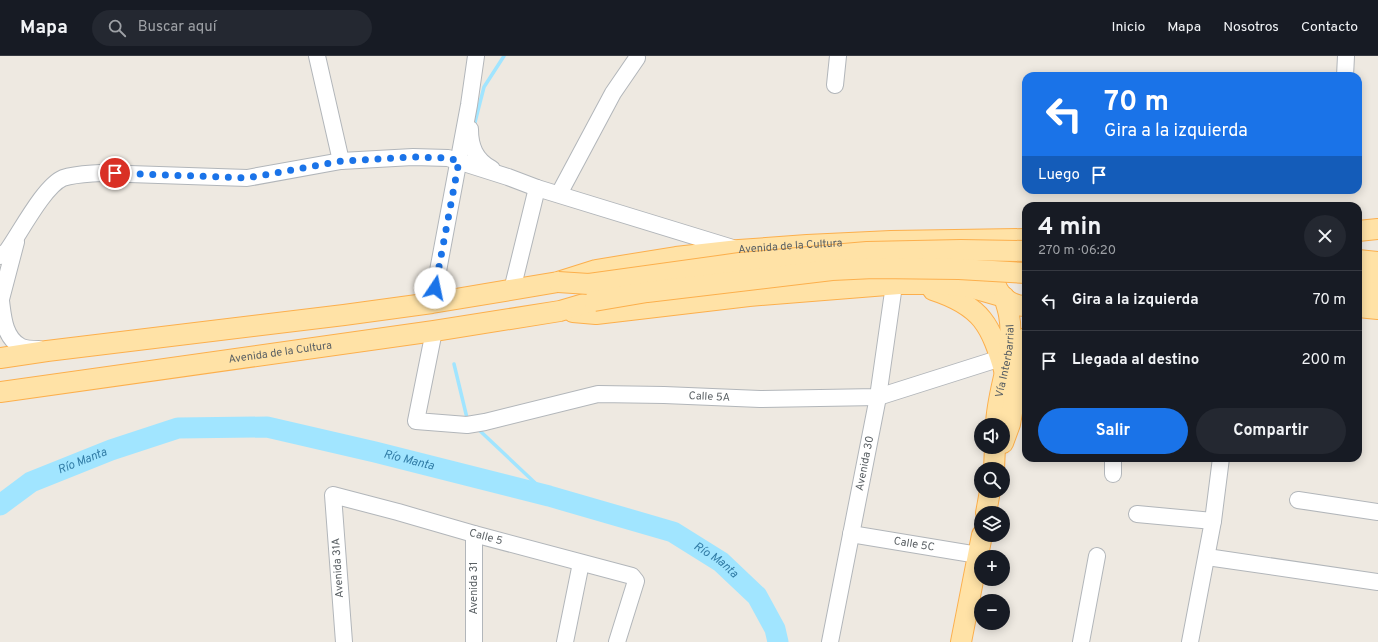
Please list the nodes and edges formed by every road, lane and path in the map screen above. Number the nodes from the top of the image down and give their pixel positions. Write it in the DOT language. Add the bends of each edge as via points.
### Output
graph roads {
  1 [pos="317,56"];
  2 [pos="476,56"];
  3 [pos="838,56"];
  4 [pos="1346,56"];
  5 [pos="637,58"];
  6 [pos="1345,72"];
  7 [pos="835,85"];
  8 [pos="469,105"];
  9 [pos="342,161"];
  10 [pos="459,161"];
  11 [pos="508,177"];
  12 [pos="537,188"];
  13 [pos="559,194"];
  14 [pos="1378,229"];
  15 [pos="1362,231"];
  16 [pos="17,237"];
  17 [pos="1022,239"];
  18 [pos="1022,240"];
  19 [pos="739,250"];
  20 [pos="1022,251"];
  21 [pos="0,256"];
  22 [pos="1362,260"];
  23 [pos="1378,262"];
  24 [pos="1022,273"];
  25 [pos="1362,275"];
  26 [pos="1378,277"];
  27 [pos="558,282"];
  28 [pos="897,284"];
  29 [pos="512,290"];
  30 [pos="1362,292"];
  31 [pos="1378,293"];
  32 [pos="1004,297"];
  33 [pos="0,302"];
  34 [pos="432,303"];
  35 [pos="1022,305"];
  36 [pos="1362,307"];
  37 [pos="1378,309"];
  38 [pos="560,311"];
  39 [pos="434,331"];
  40 [pos="1022,346"];
  41 [pos="47,351"];
  42 [pos="0,358"];
  43 [pos="1013,364"];
  44 [pos="0,392"];
  45 [pos="878,397"];
  46 [pos="998,418"];
  47 [pos="1010,424"];
  48 [pos="1220,462"];
  49 [pos="333,495"];
  50 [pos="1298,500"];
  51 [pos="1378,512"];
  52 [pos="1136,514"];
  53 [pos="1213,521"];
  54 [pos="474,534"];
  55 [pos="851,534"];
  56 [pos="974,554"];
  57 [pos="1097,556"];
  58 [pos="1207,558"];
  59 [pos="581,563"];
  60 [pos="974,575"];
  61 [pos="1378,582"];
  62 [pos="344,642"];
  63 [pos="474,642"];
  64 [pos="565,642"];
  65 [pos="617,642"];
  66 [pos="830,642"];
  67 [pos="961,642"];
  68 [pos="1081,642"];
  69 [pos="1190,642"];
  1 -- 9 [label="street"];
  2 -- 8 [label="street"];
  3 -- 7 [label="street"];
  4 -- 6 [label="street"];
  5 -- 13 [label="street" via="613,93"];
  8 -- 10 [label="street"];
  8 -- 11 [label="street" via="472,149 488,167"];
  9 -- 10 [label="street" via="412,157 448,158"];
  9 -- 16 [label="street" via="247,178 80,174 63,178 52,186"];
  10 -- 11 [label="street"];
  10 -- 34 [label="street"];
  11 -- 12 [label="street"];
  12 -- 13 [label="street"];
  12 -- 29 [label="street"];
  13 -- 19 [label="street"];
  14 -- 15 [label="main road"];
  16 -- 21 [label="street" via="7,252"];
  16 -- 33 [label="street"];
  17 -- 19 [label="main road, Avenida de la Cultura" via="884,241"];
  18 -- 32 [label="main road, Vía Interbarrial" via="1008,244 995,259 994,280"];
  19 -- 27 [label="main road, Avenida de la Cultura" via="596,270"];
  20 -- 27 [label="main road, Avenida de la Cultura, bridge" via="867,252 740,263 589,284"];
  22 -- 23 [label="main road"];
  24 -- 38 [label="main road, Avenida de la Cultura, bridge" via="959,269 832,270 647,292 594,301"];
  25 -- 26 [label="main road"];
  27 -- 29 [label="main road, Avenida de la Cultura"];
  28 -- 32 [label="main road, Avenida de la Cultura" via="969,287"];
  28 -- 38 [label="main road, Avenida de la Cultura" via="749,296 596,314"];
  28 -- 43 [label="main road" via="933,290 966,304 980,316"];
  28 -- 45 [label="street, Avenida 30"];
  29 -- 34 [label="main road, Avenida de la Cultura"];
  30 -- 31 [label="main road"];
  32 -- 35 [label="main road, Avenida de la Cultura" via="1012,303"];
  32 -- 43 [label="main road, Vía Interbarrial" via="1009,315"];
  33 -- 41 [label="street" via="9,336 20,347"];
  34 -- 41 [label="main road, Avenida de la Cultura"];
  36 -- 37 [label="main road"];
  38 -- 39 [label="main road, Avenida de la Cultura"];
  39 -- 44 [label="main road, Avenida de la Cultura"];
  39 -- 45 [label="street, Calle 5A" via="416,421 467,425 598,394 760,399"];
  40 -- 43 [label="main road, Vía Interbarrial"];
  41 -- 42 [label="main road, Avenida de la Cultura"];
  43 -- 45 [label="street, Calle 5A"];
  43 -- 46 [label="main road, Vía Interbarrial"];
  43 -- 47 [label="main road, Vía Interbarrial"];
  45 -- 55 [label="street, Avenida 30"];
  48 -- 53 [label="street"];
  49 -- 54 [label="street, Calle 5"];
  49 -- 62 [label="street, Avenida 31A"];
  50 -- 51 [label="street"];
  52 -- 53 [label="street"];
  53 -- 58 [label="street"];
  54 -- 59 [label="street, Calle 5"];
  54 -- 63 [label="street, Avenida 31"];
  55 -- 56 [label="street, Calle 5C"];
  55 -- 66 [label="street, Avenida 30"];
  57 -- 68 [label="street"];
  58 -- 61 [label="street"];
  58 -- 69 [label="street"];
  59 -- 64 [label="street"];
  59 -- 65 [label="street, Calle 5" via="632,576 636,581"];
  60 -- 67 [label="main road"];
}
